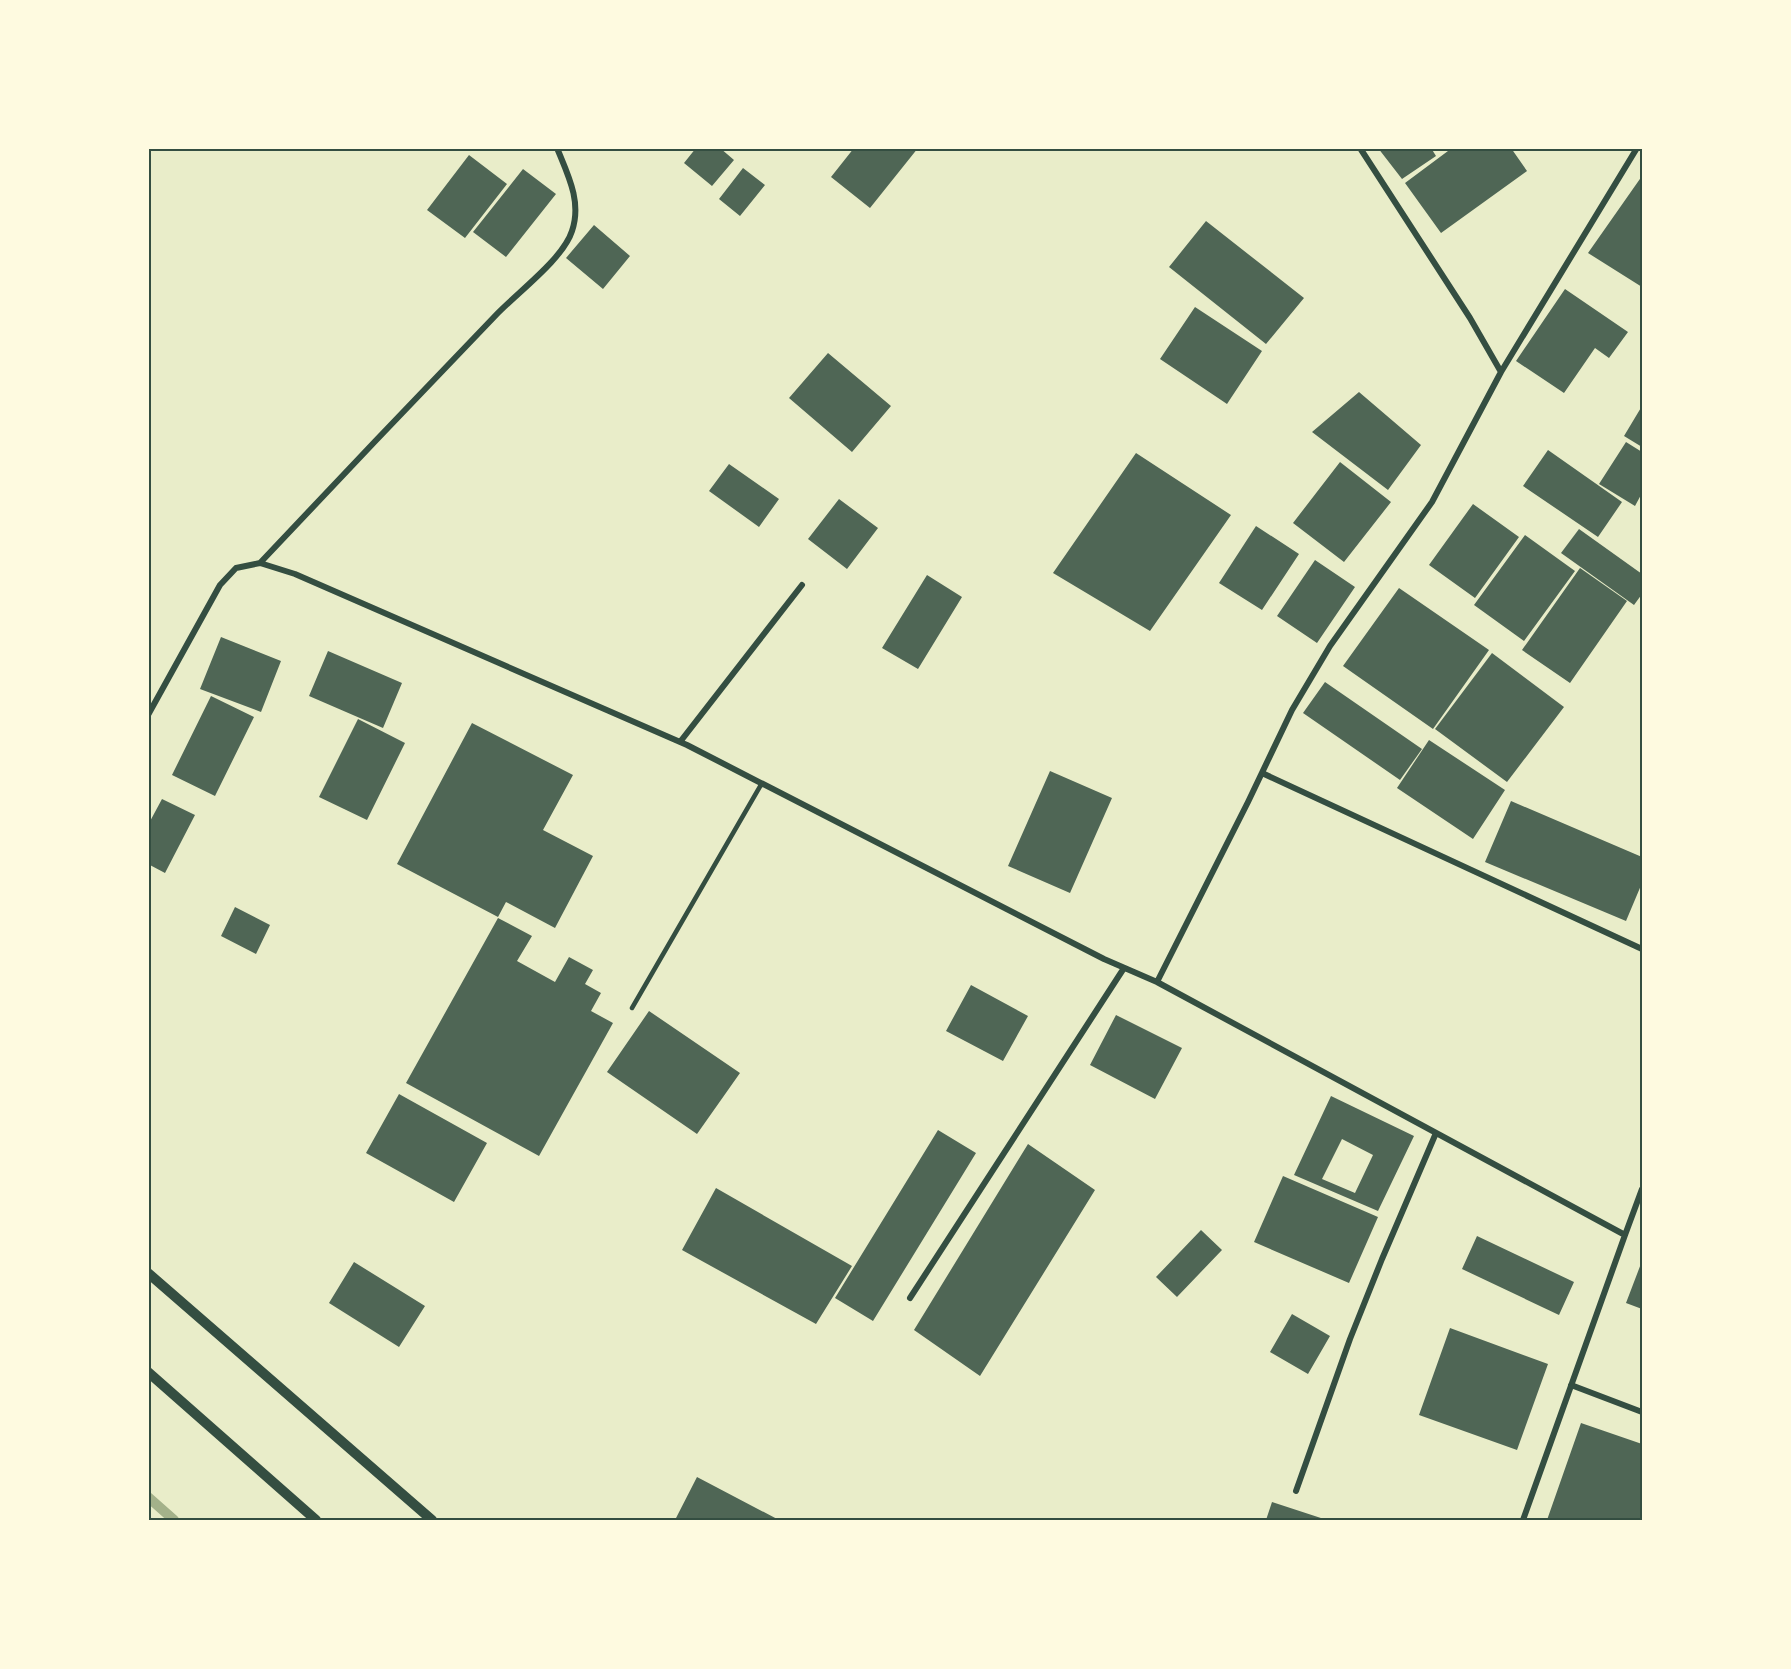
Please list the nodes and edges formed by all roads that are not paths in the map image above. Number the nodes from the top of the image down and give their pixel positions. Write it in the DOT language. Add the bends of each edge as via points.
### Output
graph roads {
  1 [pos="557,148"];
  2 [pos="1359,148"];
  3 [pos="1637,148"];
  4 [pos="1501,372"];
  5 [pos="260,563"];
  6 [pos="802,585"];
  7 [pos="148,715"];
  8 [pos="680,742"];
  9 [pos="1262,773"];
  10 [pos="762,783"];
  11 [pos="1642,949"];
  12 [pos="1124,968"];
  13 [pos="1157,982"];
  14 [pos="632,1008"];
  15 [pos="1436,1133"];
  16 [pos="1642,1189"];
  17 [pos="1625,1235"];
  18 [pos="148,1273"];
  19 [pos="910,1298"];
  20 [pos="148,1372"];
  21 [pos="1571,1385"];
  22 [pos="1642,1412"];
  23 [pos="1296,1491"];
  24 [pos="316,1521"];
  25 [pos="432,1521"];
  26 [pos="1523,1521"];
  1 -- 5 [label="street" via="576,197 572,233 560,254 506,304"];
  2 -- 4 [label="street"];
  3 -- 4 [label="street"];
  4 -- 9 [label="street" via="1432,502 1330,646 1292,710"];
  5 -- 7 [label="street" via="236,568 220,585"];
  5 -- 8 [label="street" via="296,574"];
  6 -- 8 [label="street"];
  8 -- 10 [label="street"];
  9 -- 11 [label="street"];
  9 -- 13 [label="street"];
  10 -- 12 [label="street"];
  10 -- 14 [label="lane"];
  12 -- 13 [label="street"];
  12 -- 19 [label="street"];
  13 -- 15 [label="street"];
  15 -- 17 [label="street"];
  15 -- 23 [label="street" via="1358,1319"];
  16 -- 17 [label="street"];
  17 -- 21 [label="street"];
  18 -- 25 [label="street"];
  20 -- 24 [label="street"];
  21 -- 22 [label="street"];
  21 -- 26 [label="street"];
}
